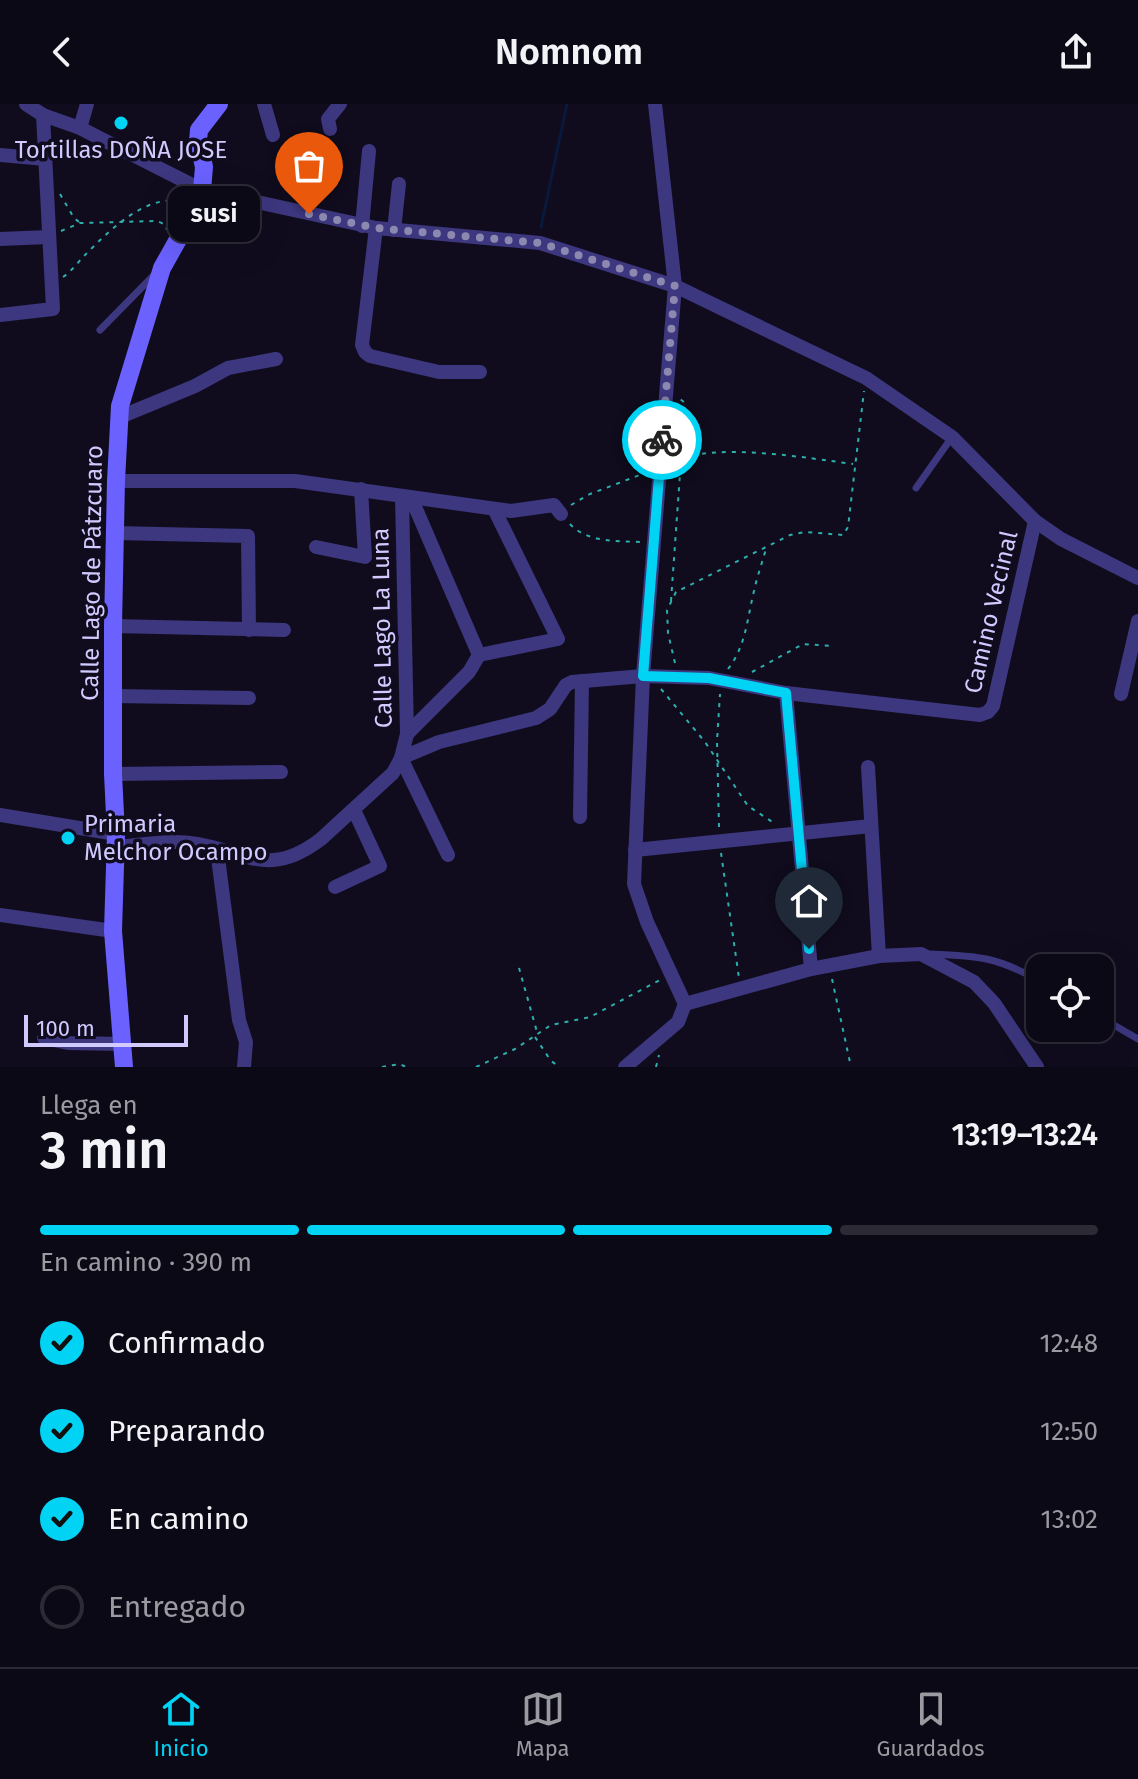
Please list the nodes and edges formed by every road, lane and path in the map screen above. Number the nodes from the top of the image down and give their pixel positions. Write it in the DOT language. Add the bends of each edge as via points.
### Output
graph roads {
  1 [pos="26,104"];
  2 [pos="87,104"];
  3 [pos="219,104"];
  4 [pos="264,104"];
  5 [pos="340,104"];
  6 [pos="655,104"];
  7 [pos="43,115"];
  8 [pos="80,128"];
  9 [pos="330,129"];
  10 [pos="273,135"];
  11 [pos="369,151"];
  12 [pos="0,155"];
  13 [pos="46,159"];
  14 [pos="47,178"];
  15 [pos="399,184"];
  16 [pos="200,197"];
  17 [pos="122,222"];
  18 [pos="80,223"];
  19 [pos="369,227"];
  20 [pos="394,230"];
  21 [pos="167,233"];
  22 [pos="49,237"];
  23 [pos="0,239"];
  24 [pos="162,268"];
  25 [pos="52,283"];
  26 [pos="675,286"];
  27 [pos="0,315"];
  28 [pos="100,330"];
  29 [pos="276,359"];
  30 [pos="480,372"];
  31 [pos="866,378"];
  32 [pos="666,388"];
  33 [pos="120,417"];
  34 [pos="952,437"];
  35 [pos="682,457"];
  36 [pos="854,464"];
  37 [pos="660,467"];
  38 [pos="116,481"];
  39 [pos="916,488"];
  40 [pos="361,489"];
  41 [pos="402,496"];
  42 [pos="494,509"];
  43 [pos="561,514"];
  44 [pos="1035,521"];
  45 [pos="115,533"];
  46 [pos="654,543"];
  47 [pos="316,547"];
  48 [pos="766,549"];
  49 [pos="1138,578"];
  50 [pos="671,602"];
  51 [pos="1138,621"];
  52 [pos="113,626"];
  53 [pos="249,630"];
  54 [pos="284,630"];
  55 [pos="831,646"];
  56 [pos="479,655"];
  57 [pos="646,676"];
  58 [pos="679,677"];
  59 [pos="582,681"];
  60 [pos="722,681"];
  61 [pos="738,684"];
  62 [pos="786,693"];
  63 [pos="1121,694"];
  64 [pos="112,696"];
  65 [pos="249,698"];
  66 [pos="407,734"];
  67 [pos="401,758"];
  68 [pos="868,767"];
  69 [pos="281,772"];
  70 [pos="113,774"];
  71 [pos="354,810"];
  72 [pos="0,815"];
  73 [pos="580,817"];
  74 [pos="871,826"];
  75 [pos="794,835"];
  76 [pos="116,841"];
  77 [pos="217,850"];
  78 [pos="635,850"];
  79 [pos="448,855"];
  80 [pos="335,887"];
  81 [pos="0,915"];
  82 [pos="113,931"];
  83 [pos="921,954"];
  84 [pos="879,956"];
  85 [pos="829,966"];
  86 [pos="519,968"];
  87 [pos="811,969"];
  88 [pos="1026,973"];
  89 [pos="672,974"];
  90 [pos="685,1004"];
  91 [pos="1114,1025"];
  92 [pos="536,1035"];
  93 [pos="44,1038"];
  94 [pos="1138,1039"];
  95 [pos="123,1044"];
  96 [pos="124,1067"];
  97 [pos="244,1067"];
  98 [pos="382,1067"];
  99 [pos="406,1067"];
  100 [pos="476,1067"];
  101 [pos="560,1067"];
  102 [pos="625,1067"];
  103 [pos="851,1067"];
  104 [pos="1037,1067"];
  1 -- 7 [label="street"];
  2 -- 8 [label="street"];
  3 -- 16 [label="street" via="199,130 204,167"];
  4 -- 10 [label="street"];
  5 -- 9 [label="street" via="328,119"];
  6 -- 26 [label="street"];
  7 -- 8 [label="street"];
  7 -- 13 [label="street"];
  8 -- 16 [label="street"];
  11 -- 19 [label="street"];
  12 -- 13 [label="street"];
  13 -- 14 [label="street"];
  14 -- 18 [label="path"];
  14 -- 22 [label="street"];
  15 -- 20 [label="street"];
  16 -- 17 [label="path" via="144,206"];
  16 -- 19 [label="street"];
  16 -- 24 [label="street, Calle Lago de Pátzcuaro"];
  17 -- 18 [label="path"];
  17 -- 21 [label="path" via="157,221 166,225"];
  17 -- 25 [label="path"];
  18 -- 22 [label="path"];
  19 -- 20 [label="street"];
  19 -- 30 [label="street" via="365,352 439,372"];
  20 -- 26 [label="street" via="540,243"];
  22 -- 23 [label="street"];
  22 -- 25 [label="street"];
  24 -- 28 [label="lane"];
  24 -- 33 [label="street, Calle Lago de Pátzcuaro"];
  25 -- 27 [label="street" via="53,309"];
  26 -- 31 [label="street"];
  26 -- 32 [label="street"];
  29 -- 33 [label="street" via="228,368"];
  31 -- 34 [label="street"];
  31 -- 36 [label="path"];
  32 -- 35 [label="path" via="685,403"];
  32 -- 37 [label="street"];
  33 -- 38 [label="street, Calle Lago de Pátzcuaro"];
  34 -- 39 [label="lane"];
  34 -- 44 [label="street"];
  35 -- 36 [label="path" via="756,453"];
  35 -- 37 [label="path"];
  35 -- 50 [label="path"];
  36 -- 48 [label="path" via="843,535 805,532"];
  37 -- 43 [label="path" via="590,494"];
  37 -- 46 [label="street"];
  38 -- 40 [label="street" via="295,481"];
  38 -- 45 [label="street, Calle Lago de Pátzcuaro"];
  40 -- 41 [label="street"];
  40 -- 47 [label="street" via="365,557"];
  41 -- 42 [label="street"];
  41 -- 56 [label="street" via="416,509"];
  41 -- 66 [label="street, Calle Lago La Luna"];
  42 -- 43 [label="street" via="554,505"];
  42 -- 56 [label="street" via="558,639"];
  43 -- 46 [label="path" via="574,529 595,538"];
  44 -- 49 [label="street"];
  44 -- 62 [label="street, Camino Vecinal" via="988,712"];
  45 -- 52 [label="street, Calle Lago de Pátzcuaro"];
  45 -- 53 [label="street" via="248,536"];
  46 -- 57 [label="street"];
  48 -- 50 [label="path" via="676,592"];
  48 -- 60 [label="path" via="745,634"];
  50 -- 58 [label="path" via="668,633"];
  51 -- 63 [label="street"];
  52 -- 53 [label="street"];
  52 -- 64 [label="street, Calle Lago de Pátzcuaro"];
  53 -- 54 [label="street"];
  55 -- 61 [label="path" via="803,644"];
  56 -- 66 [label="street" via="469,672"];
  57 -- 58 [label="street"];
  57 -- 59 [label="street"];
  57 -- 75 [label="path" via="705,742 748,806"];
  57 -- 78 [label="street"];
  58 -- 60 [label="street"];
  59 -- 67 [label="street" via="566,685 550,709 536,718 439,742"];
  59 -- 73 [label="street"];
  60 -- 61 [label="street"];
  61 -- 62 [label="street"];
  62 -- 75 [label="street"];
  64 -- 65 [label="street"];
  64 -- 70 [label="street, Calle Lago de Pátzcuaro"];
  66 -- 67 [label="street, Calle Lago La Luna"];
  67 -- 71 [label="street" via="393,773"];
  67 -- 79 [label="street"];
  68 -- 74 [label="street"];
  69 -- 70 [label="street"];
  70 -- 76 [label="street, Calle Lago de Pátzcuaro"];
  71 -- 77 [label="street" via="310,847 287,856 265,862"];
  71 -- 80 [label="street" via="380,866"];
  72 -- 76 [label="street"];
  74 -- 75 [label="street"];
  74 -- 84 [label="street"];
  75 -- 78 [label="street"];
  75 -- 87 [label="street"];
  76 -- 77 [label="street" via="197,844"];
  76 -- 82 [label="street, Calle Lago de Pátzcuaro"];
  77 -- 97 [label="street" via="246,1042"];
  78 -- 89 [label="street" via="634,884"];
  81 -- 82 [label="street"];
  82 -- 95 [label="street, Calle Lago de Pátzcuaro"];
  83 -- 84 [label="street"];
  83 -- 88 [label="lane" via="986,957"];
  83 -- 104 [label="street" via="974,982"];
  84 -- 85 [label="street"];
  85 -- 87 [label="street"];
  85 -- 103 [label="path"];
  86 -- 92 [label="path"];
  87 -- 90 [label="street"];
  89 -- 90 [label="street"];
  89 -- 92 [label="path" via="590,1017 551,1025"];
  90 -- 102 [label="street" via="678,1022"];
  91 -- 94 [label="lane"];
  92 -- 100 [label="path"];
  92 -- 101 [label="path"];
  93 -- 95 [label="street"];
  95 -- 96 [label="street, Calle Lago de Pátzcuaro"];
  98 -- 99 [label="path"];
}
